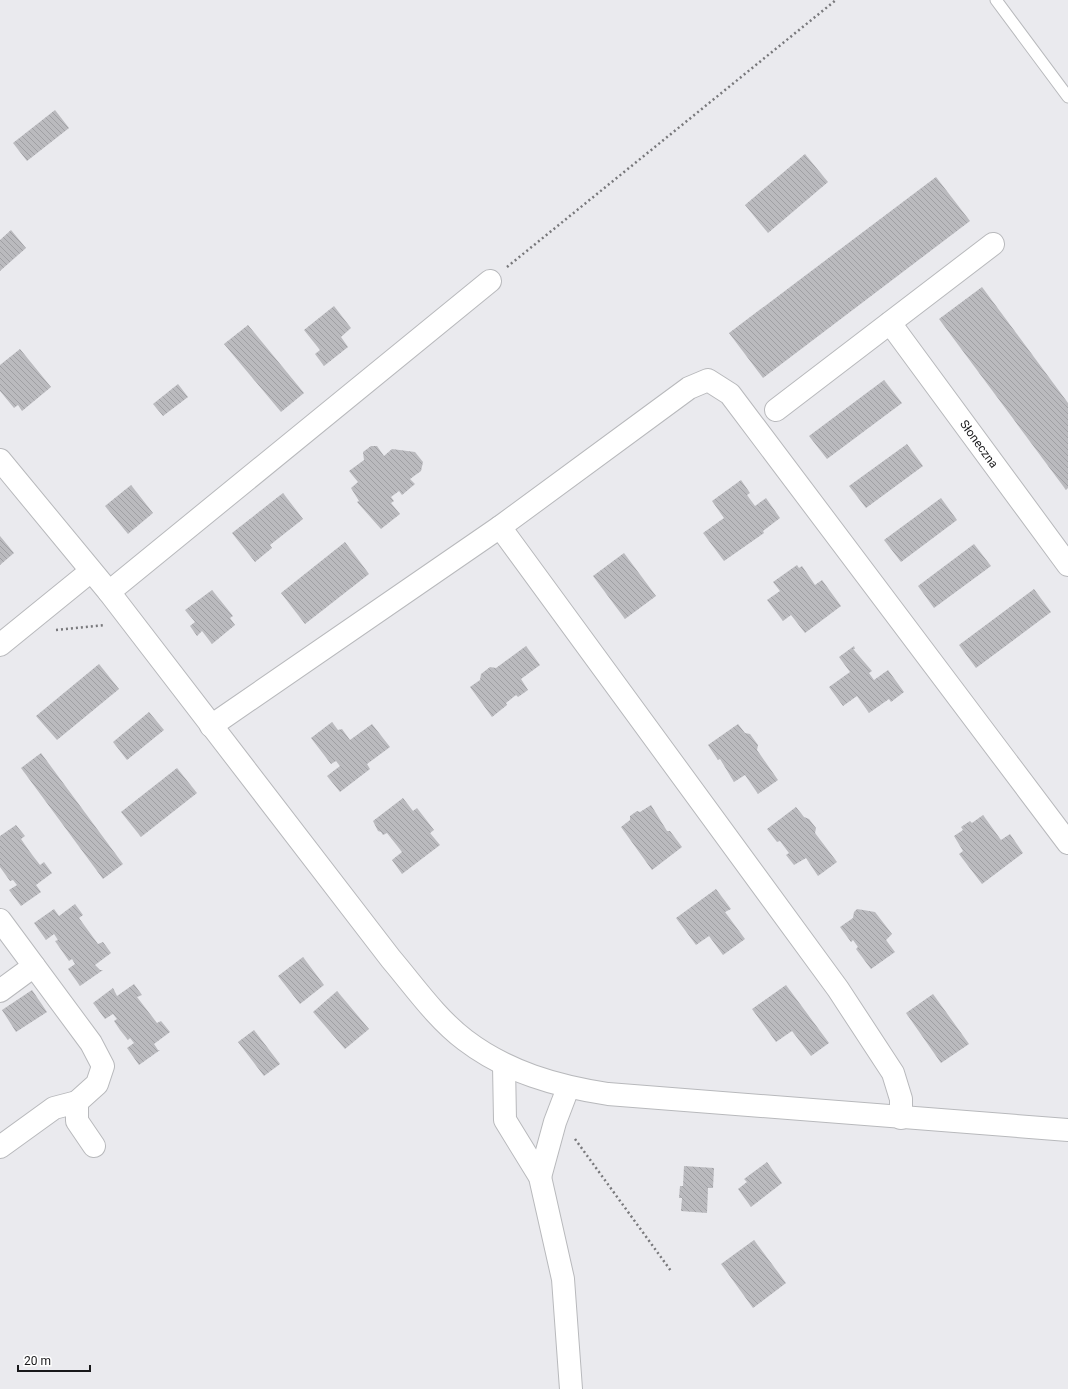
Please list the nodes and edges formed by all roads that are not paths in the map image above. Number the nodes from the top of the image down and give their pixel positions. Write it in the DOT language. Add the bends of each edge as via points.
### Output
graph roads {
  1 [pos="996,0"];
  2 [pos="1068,97"];
  3 [pos="993,244"];
  4 [pos="490,281"];
  5 [pos="890,323"];
  6 [pos="776,410"];
  7 [pos="0,460"];
  8 [pos="500,527"];
  9 [pos="1068,565"];
  10 [pos="91,571"];
  11 [pos="109,592"];
  12 [pos="0,645"];
  13 [pos="211,726"];
  14 [pos="1068,843"];
  15 [pos="0,920"];
  16 [pos="34,966"];
  17 [pos="0,990"];
  18 [pos="504,1065"];
  19 [pos="568,1088"];
  20 [pos="77,1102"];
  21 [pos="901,1118"];
  22 [pos="1068,1130"];
  23 [pos="94,1146"];
  24 [pos="0,1147"];
  25 [pos="540,1177"];
  26 [pos="571,1389"];
  1 -- 2 [label="lane"];
  3 -- 5 [label="street"];
  4 -- 11 [label="street"];
  5 -- 6 [label="street"];
  5 -- 9 [label="street, Słoneczna"];
  7 -- 10 [label="street"];
  8 -- 13 [label="street"];
  8 -- 14 [label="street" via="689,388 708,380 730,394"];
  8 -- 21 [label="street" via="838,990 893,1073 901,1099"];
  10 -- 11 [label="street"];
  10 -- 12 [label="street"];
  11 -- 13 [label="street"];
  13 -- 18 [label="street" via="391,959 432,1008 464,1039"];
  15 -- 16 [label="street"];
  16 -- 17 [label="street"];
  16 -- 20 [label="street" via="91,1043 103,1066 97,1084"];
  18 -- 19 [label="street"];
  18 -- 25 [label="street" via="505,1120"];
  19 -- 21 [label="street" via="608,1094"];
  19 -- 25 [label="street" via="557,1116"];
  20 -- 23 [label="street" via="77,1121"];
  20 -- 24 [label="street" via="54,1108"];
  21 -- 22 [label="street"];
  25 -- 26 [label="street" via="563,1279"];
}
